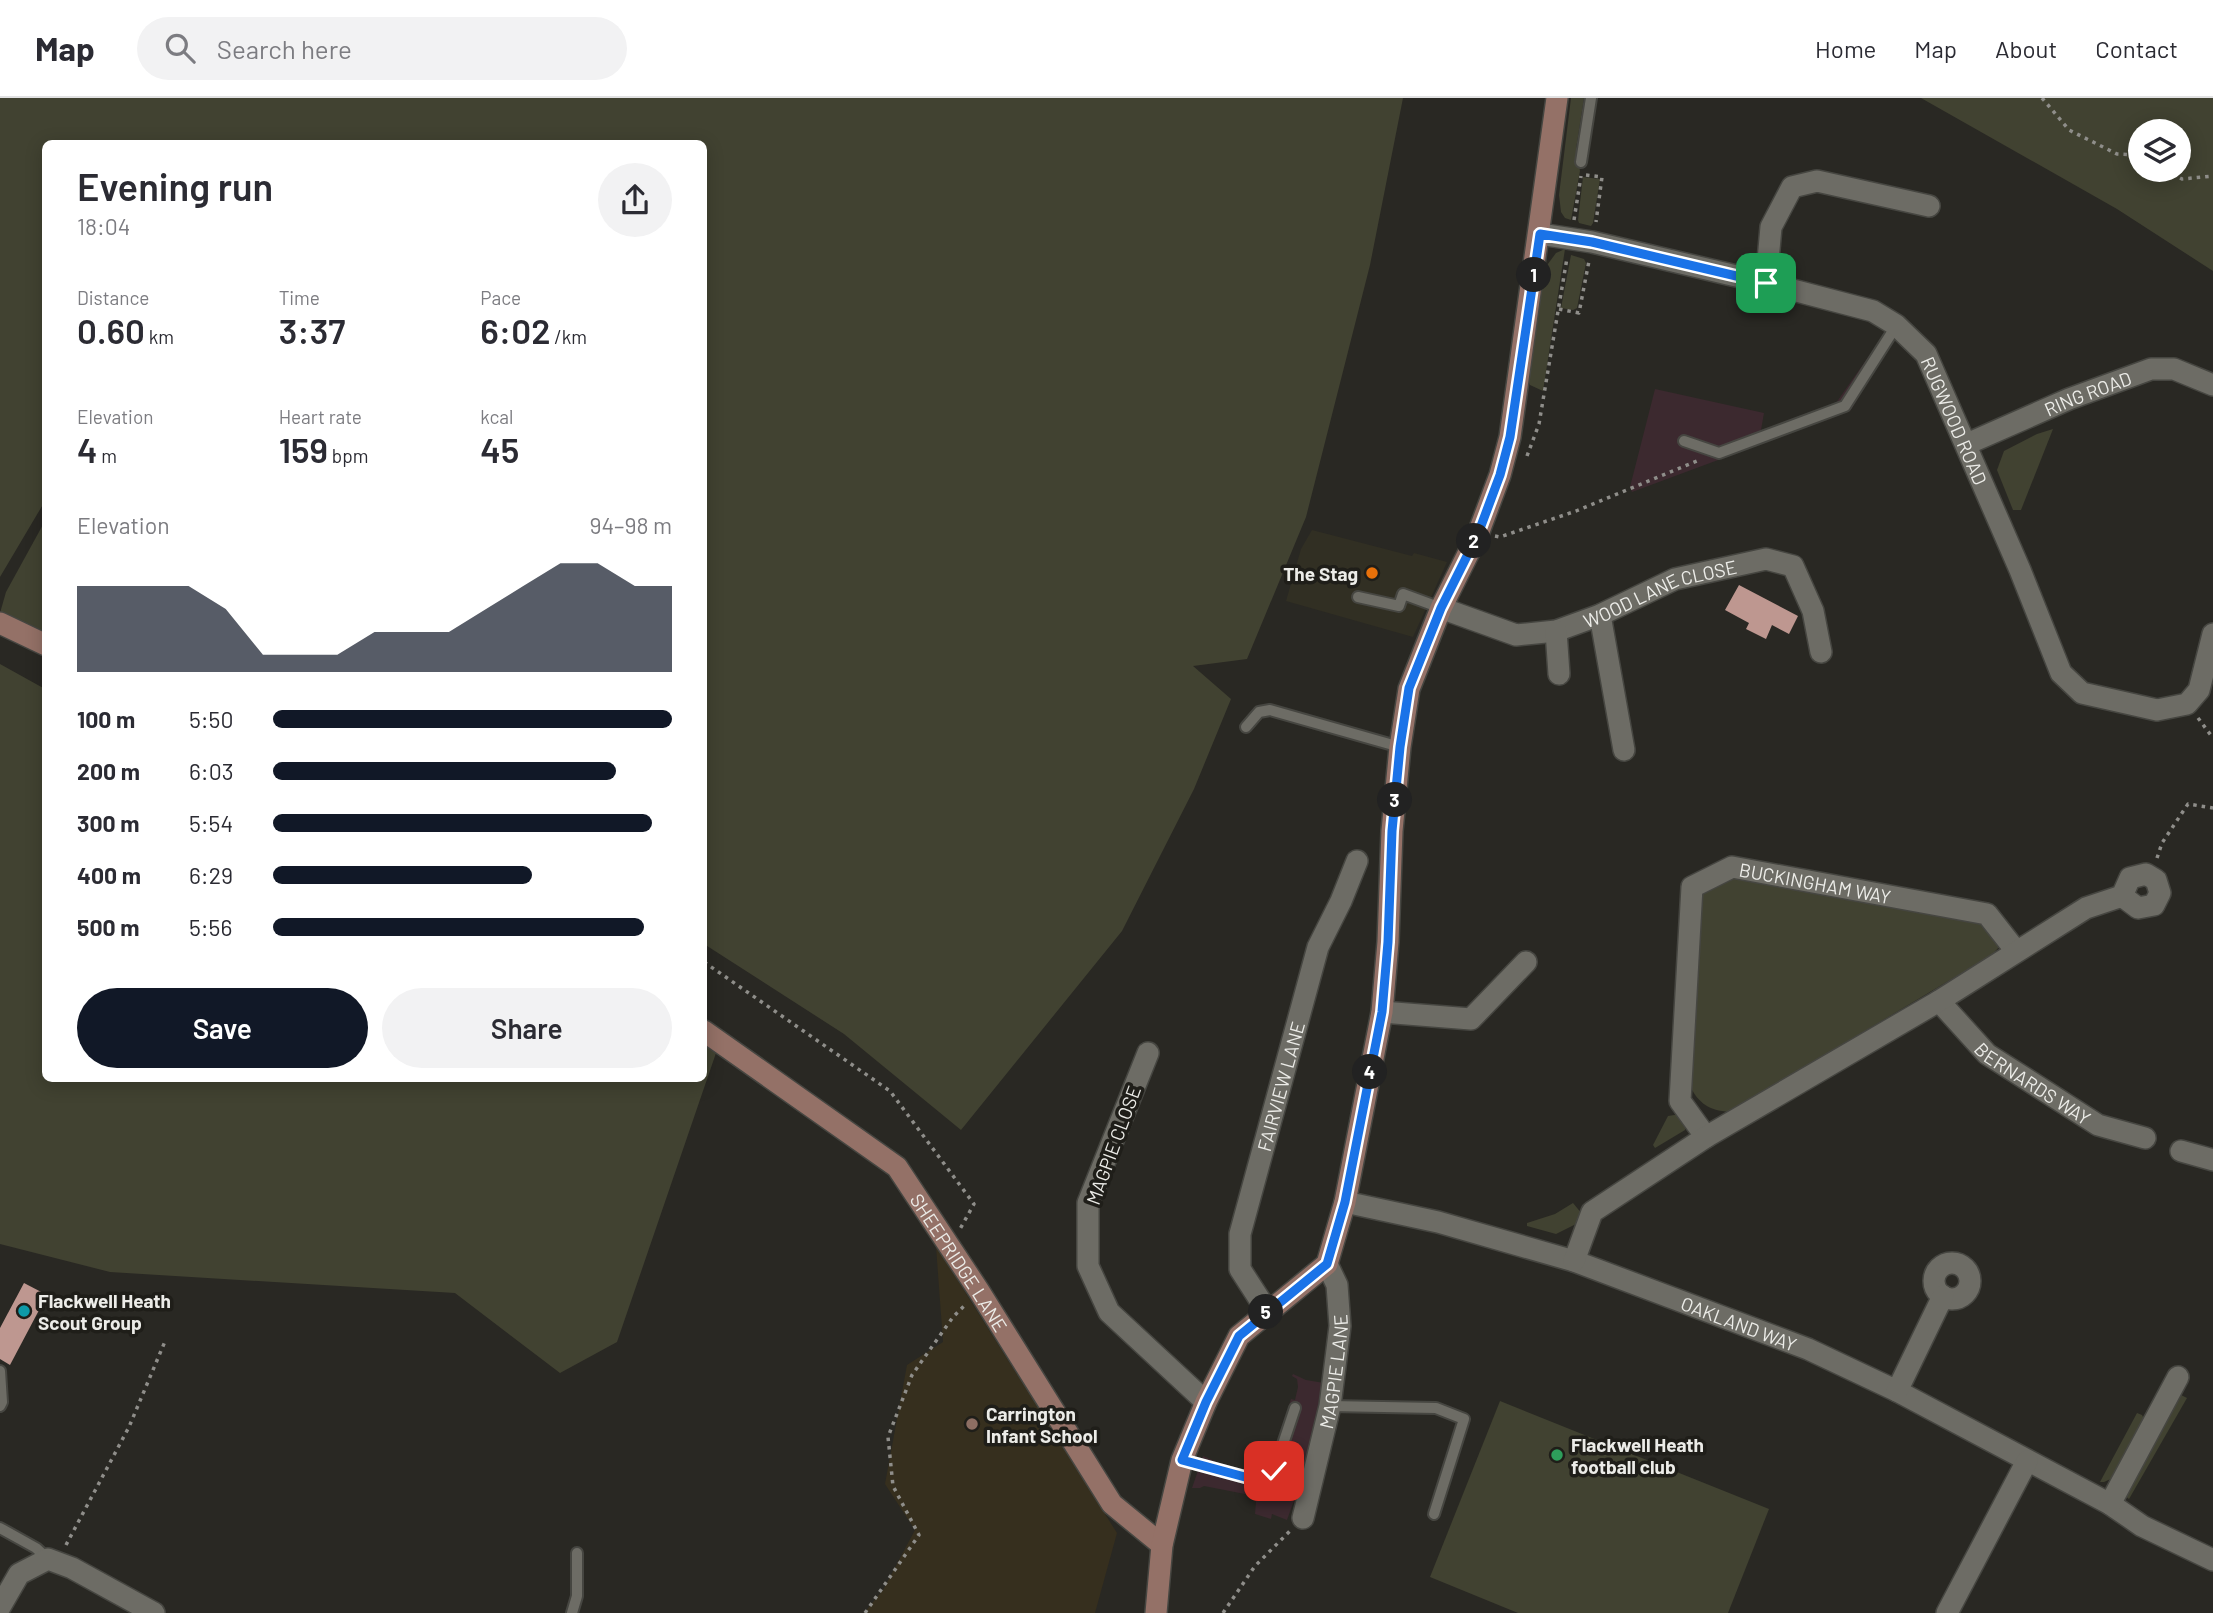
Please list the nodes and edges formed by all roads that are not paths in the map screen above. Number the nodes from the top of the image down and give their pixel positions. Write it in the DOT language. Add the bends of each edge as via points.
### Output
graph roads {
  1 [pos="1557,98"];
  2 [pos="1591,98"];
  3 [pos="1581,168"];
  4 [pos="1929,206"];
  5 [pos="1540,234"];
  6 [pos="1766,283"];
  7 [pos="1891,334"];
  8 [pos="2213,385"];
  9 [pos="1684,441"];
  10 [pos="1967,443"];
  11 [pos="1358,597"];
  12 [pos="1441,608"];
  13 [pos="1600,615"];
  14 [pos="0,623"];
  15 [pos="1556,631"];
  16 [pos="2213,635"];
  17 [pos="42,643"];
  18 [pos="1821,652"];
  19 [pos="1559,674"];
  20 [pos="1246,727"];
  21 [pos="1400,747"];
  22 [pos="1624,750"];
  23 [pos="1357,861"];
  24 [pos="2150,877"];
  25 [pos="2016,951"];
  26 [pos="1526,962"];
  27 [pos="1939,1001"];
  28 [pos="1382,1012"];
  29 [pos="707,1033"];
  30 [pos="1147,1053"];
  31 [pos="1706,1137"];
  32 [pos="2145,1138"];
  33 [pos="2181,1151"];
  34 [pos="2213,1160"];
  35 [pos="1345,1202"];
  36 [pos="1574,1261"];
  37 [pos="1327,1264"];
  38 [pos="1943,1296"];
  39 [pos="1268,1311"];
  40 [pos="0,1371"];
  41 [pos="2178,1377"];
  42 [pos="1897,1391"];
  43 [pos="1206,1402"];
  44 [pos="0,1406"];
  45 [pos="1330,1406"];
  46 [pos="1295,1408"];
  47 [pos="1182,1460"];
  48 [pos="2027,1461"];
  49 [pos="2110,1504"];
  50 [pos="1434,1514"];
  51 [pos="1303,1518"];
  52 [pos="0,1528"];
  53 [pos="1162,1545"];
  54 [pos="577,1553"];
  55 [pos="2213,1560"];
  56 [pos="53,1561"];
  57 [pos="0,1606"];
  58 [pos="154,1613"];
  59 [pos="572,1613"];
  60 [pos="1156,1613"];
  61 [pos="1947,1613"];
  1 -- 5 [label="street"];
  2 -- 3 [label="lane"];
  4 -- 6 [label="street" via="1817,181 1792,187 1771,227"];
  5 -- 6 [label="street, RUGWOOD ROAD"];
  5 -- 12 [label="street" via="1510,437 1500,475 1478,534"];
  6 -- 10 [label="street, RUGWOOD ROAD" via="1873,311 1896,325 1926,354"];
  7 -- 9 [label="lane" via="1845,406 1719,453"];
  8 -- 10 [label="street, RING ROAD" via="2174,369 2151,369"];
  10 -- 16 [label="street, RUGWOOD ROAD" via="2061,673 2082,693 2157,710 2187,704 2199,690"];
  11 -- 12 [label="lane" via="1399,606 1404,594"];
  12 -- 15 [label="street, WOOD LANE CLOSE" via="1516,635"];
  12 -- 21 [label="street" via="1409,688"];
  13 -- 15 [label="street, WOOD LANE CLOSE"];
  13 -- 18 [label="street, WOOD LANE CLOSE" via="1675,579 1766,559 1794,566 1813,611"];
  13 -- 22 [label="street"];
  14 -- 17 [label="street"];
  15 -- 19 [label="street"];
  20 -- 21 [label="lane" via="1259,712 1270,710"];
  21 -- 28 [label="street"];
  23 -- 39 [label="street, FAIRVIEW LANE" via="1318,947 1240,1234 1240,1269"];
  24 -- 25 [label="street" via="2130,878 2123,897 2086,908"];
  25 -- 27 [label="street"];
  25 -- 31 [label="street, BUCKINGHAM WAY" via="1987,915 1732,867 1692,887 1680,1101"];
  26 -- 28 [label="street" via="1471,1019"];
  27 -- 31 [label="street"];
  27 -- 32 [label="street, BERNARDS WAY" via="1987,1054 2098,1125"];
  28 -- 35 [label="street"];
  29 -- 53 [label="street, SHEEPRIDGE LANE" via="897,1167 1112,1504"];
  30 -- 43 [label="street, MAGPIE CLOSE" via="1088,1203 1088,1266 1109,1312"];
  31 -- 36 [label="street" via="1592,1212"];
  33 -- 34 [label="street"];
  35 -- 36 [label="street, OAKLAND WAY" via="1438,1222"];
  35 -- 37 [label="street"];
  36 -- 42 [label="street, OAKLAND WAY" via="1808,1349"];
  37 -- 39 [label="street"];
  37 -- 45 [label="street, MAGPIE LANE" via="1337,1285 1340,1326"];
  38 -- 42 [label="street"];
  39 -- 43 [label="street" via="1239,1336"];
  40 -- 44 [label="lane"];
  41 -- 49 [label="street"];
  42 -- 48 [label="street, OAKLAND WAY"];
  43 -- 47 [label="street"];
  45 -- 50 [label="lane" via="1436,1408 1464,1419"];
  45 -- 51 [label="street, MAGPIE LANE"];
  46 -- 47 [label="lane" via="1268,1477 1256,1480"];
  47 -- 53 [label="street"];
  48 -- 49 [label="street, OAKLAND WAY"];
  48 -- 61 [label="street"];
  49 -- 55 [label="street, OAKLAND WAY" via="2142,1526"];
  52 -- 56 [label="lane"];
  53 -- 60 [label="street"];
  54 -- 59 [label="lane" via="577,1596"];
  56 -- 57 [label="street" via="19,1574"];
  56 -- 58 [label="street"];
}
